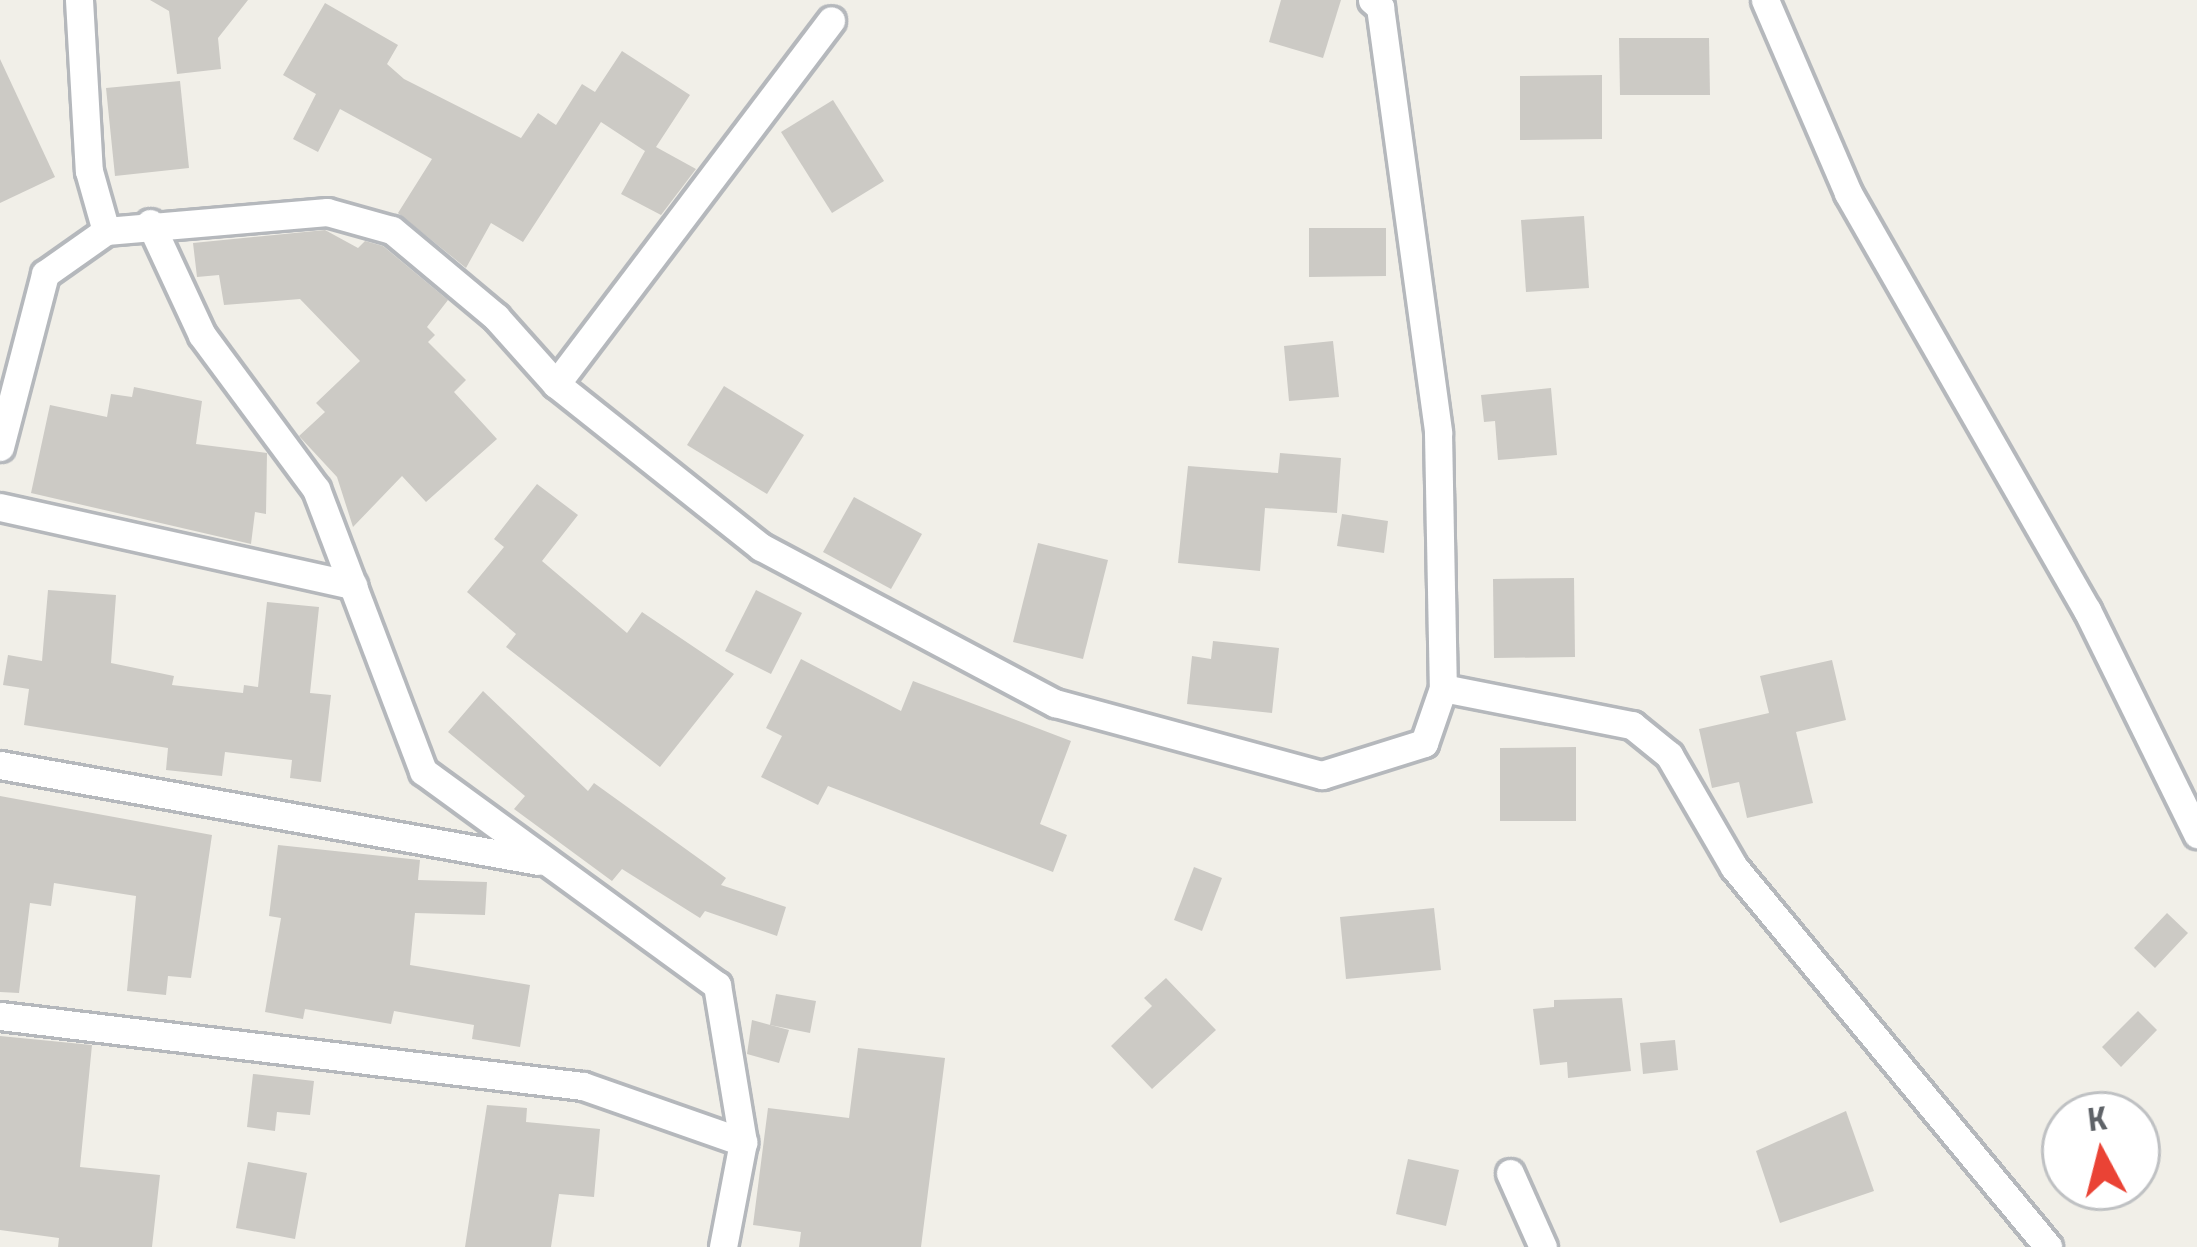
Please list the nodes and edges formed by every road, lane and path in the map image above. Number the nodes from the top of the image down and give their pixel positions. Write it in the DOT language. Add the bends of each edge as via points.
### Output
graph roads {
  1 [pos="80,0"];
  2 [pos="1372,0"];
  3 [pos="1765,0"];
  4 [pos="831,20"];
  5 [pos="150,223"];
  6 [pos="106,231"];
  7 [pos="556,384"];
  8 [pos="0,447"];
  9 [pos="0,507"];
  10 [pos="353,585"];
  11 [pos="1443,688"];
  12 [pos="0,765"];
  13 [pos="2197,833"];
  14 [pos="549,863"];
  15 [pos="0,1016"];
  16 [pos="743,1142"];
  17 [pos="1510,1173"];
  18 [pos="723,1247"];
  19 [pos="1544,1247"];
  20 [pos="2048,1247"];
  1 -- 6 [label="street" via="89,172"];
  2 -- 11 [label="street" via="1380,7 1438,433"];
  3 -- 13 [label="street" via="1848,193 2087,610"];
  4 -- 7 [label="street"];
  5 -- 6 [label="street"];
  5 -- 7 [label="street" via="327,212 392,230 496,317"];
  5 -- 10 [label="street" via="202,335 316,489"];
  6 -- 8 [label="street" via="45,274"];
  7 -- 11 [label="street" via="760,547 1055,703 1322,775 1424,743"];
  9 -- 10 [label="street"];
  10 -- 14 [label="street" via="423,771"];
  11 -- 20 [label="street" via="1632,725 1669,755 1734,868"];
  12 -- 14 [label="street"];
  14 -- 16 [label="street" via="717,985"];
  15 -- 16 [label="street" via="583,1086"];
  16 -- 18 [label="street"];
  17 -- 19 [label="street"];
}
